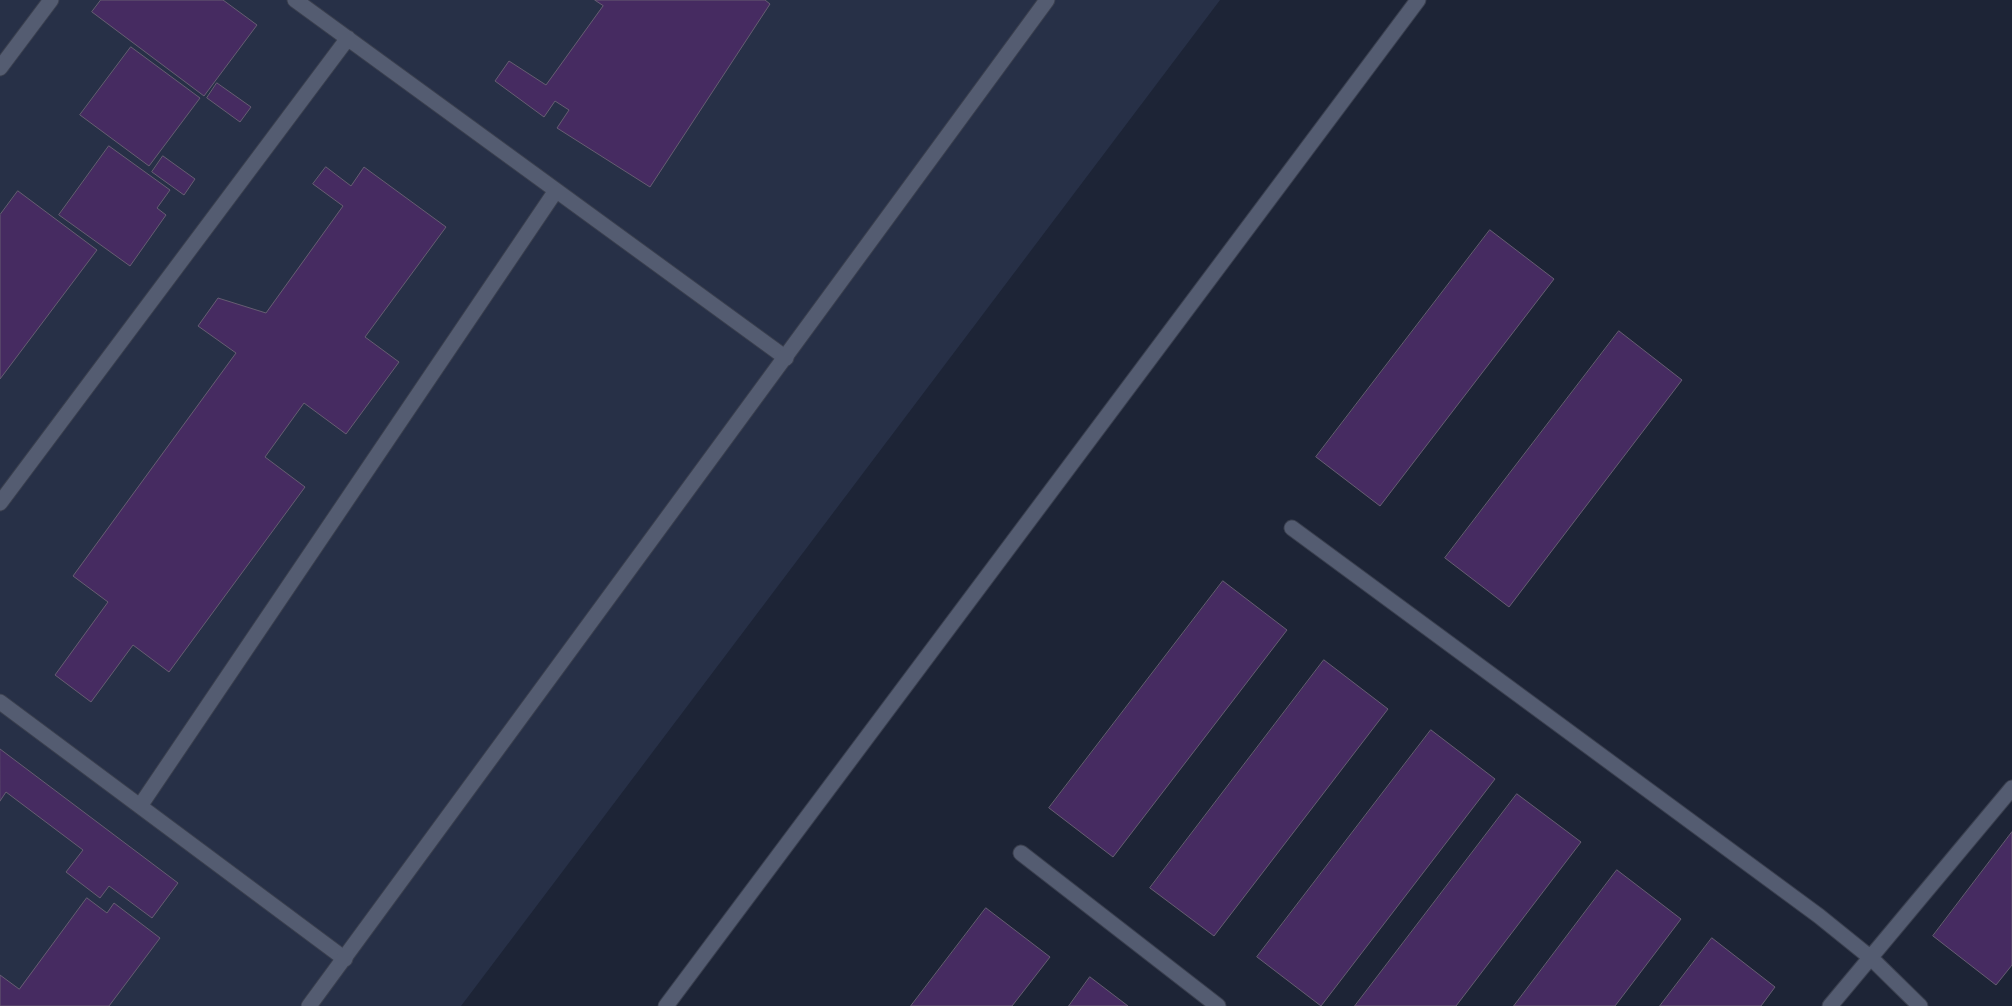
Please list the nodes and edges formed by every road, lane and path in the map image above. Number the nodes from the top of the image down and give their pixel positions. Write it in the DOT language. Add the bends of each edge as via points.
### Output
graph roads {
  1 [pos="51,0"];
  2 [pos="295,0"];
  3 [pos="1047,0"];
  4 [pos="1418,0"];
  5 [pos="348,38"];
  6 [pos="0,68"];
  7 [pos="555,192"];
  8 [pos="786,358"];
  9 [pos="0,503"];
  10 [pos="1292,528"];
  11 [pos="0,702"];
  12 [pos="2012,788"];
  13 [pos="140,806"];
  14 [pos="1021,853"];
  15 [pos="1871,958"];
  16 [pos="345,959"];
  17 [pos="309,1006"];
  18 [pos="666,1006"];
  19 [pos="1218,1006"];
  20 [pos="1830,1006"];
  21 [pos="1920,1006"];
  1 -- 6 [label="street"];
  2 -- 5 [label="street"];
  3 -- 8 [label="street"];
  4 -- 18 [label="street"];
  5 -- 7 [label="street"];
  5 -- 9 [label="street"];
  7 -- 8 [label="street"];
  7 -- 13 [label="street"];
  8 -- 16 [label="street"];
  10 -- 15 [label="street"];
  11 -- 13 [label="street"];
  12 -- 15 [label="street"];
  13 -- 16 [label="street"];
  14 -- 19 [label="street"];
  15 -- 20 [label="street"];
  15 -- 21 [label="street"];
  16 -- 17 [label="street"];
}
